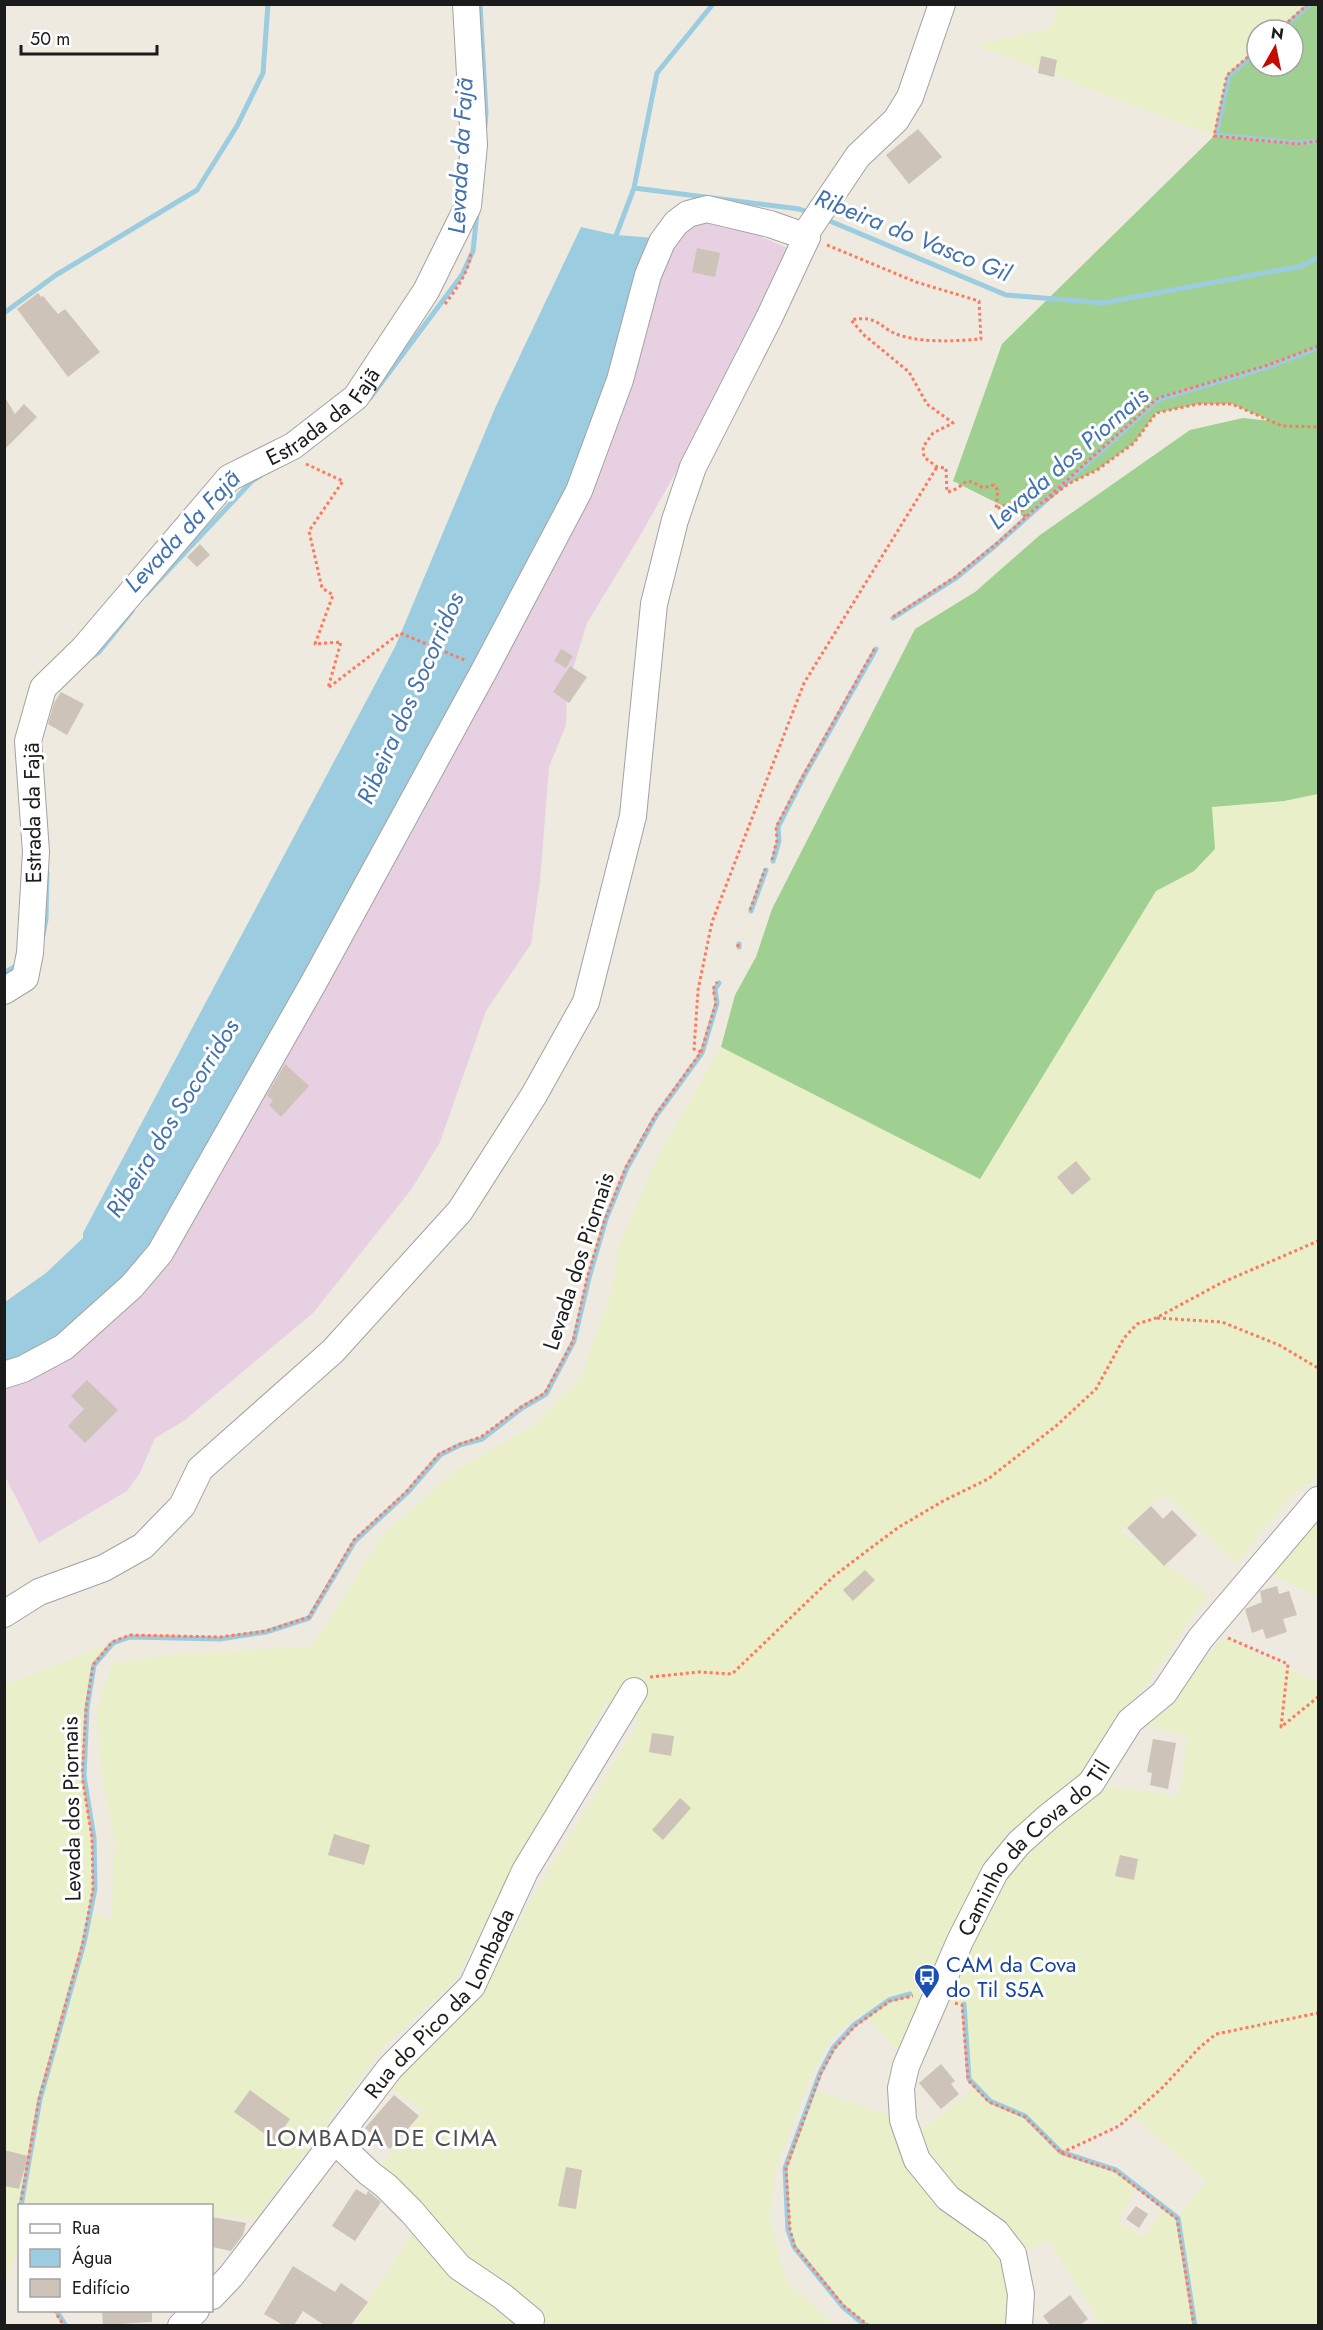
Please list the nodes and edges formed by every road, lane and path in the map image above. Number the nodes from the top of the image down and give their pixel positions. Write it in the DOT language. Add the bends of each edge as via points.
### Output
graph roads {
  1 [pos="466,4"];
  2 [pos="942,4"];
  3 [pos="1308,4"];
  4 [pos="1292,18"];
  5 [pos="1245,59"];
  6 [pos="1318,141"];
  7 [pos="806,235"];
  8 [pos="471,248"];
  9 [pos="439,312"];
  10 [pos="1318,346"];
  11 [pos="1318,427"];
  12 [pos="293,446"];
  13 [pos="937,467"];
  14 [pos="1025,517"];
  15 [pos="892,617"];
  16 [pos="875,648"];
  17 [pos="485,669"];
  18 [pos="772,860"];
  19 [pos="765,869"];
  20 [pos="750,910"];
  21 [pos="717,982"];
  22 [pos="4,991"];
  23 [pos="701,1052"];
  24 [pos="1318,1241"];
  25 [pos="1156,1318"];
  26 [pos="1318,1368"];
  27 [pos="4,1376"];
  28 [pos="1318,1500"];
  29 [pos="4,1614"];
  30 [pos="1209,1630"];
  31 [pos="634,1691"];
  32 [pos="1318,1697"];
  33 [pos="935,2000"];
  34 [pos="1318,2013"];
  35 [pos="334,2140"];
  36 [pos="1060,2153"];
  37 [pos="20,2204"];
  38 [pos="213,2294"];
  39 [pos="55,2312"];
  40 [pos="194,2312"];
  41 [pos="531,2320"];
  42 [pos="64,2325"];
  43 [pos="181,2325"];
  44 [pos="869,2325"];
  45 [pos="1019,2325"];
  46 [pos="1194,2325"];
  1 -- 12 [label="street, Estrada da Fajã" via="474,145 468,206 426,291 356,397"];
  2 -- 7 [label="street" via="910,97 896,120 858,156"];
  3 -- 4 [label="path"];
  5 -- 6 [label="path" via="1227,75 1214,136 1298,144"];
  7 -- 13 [label="path" via="916,282 978,301 981,339 951,342 917,338 899,335 864,317 851,320 909,372 927,404 953,423 933,433 923,447 924,457"];
  7 -- 17 [label="street" via="707,209 688,214 676,223 662,242 648,275 620,380 579,491"];
  7 -- 29 [label="street" via="769,318 693,466 675,520 654,604 633,816 586,1002 534,1095 460,1211 333,1351 200,1468 182,1506 143,1546 104,1568 39,1592"];
  8 -- 9 [label="path" via="460,284"];
  10 -- 14 [label="path" via="1158,398"];
  11 -- 14 [label="path" via="1282,426 1232,404 1198,404 1156,413 1134,443 1068,484"];
  12 -- 17 [label="path" via="297,460 343,481 309,531 322,588 333,595 315,644 341,642 328,688 400,633"];
  12 -- 22 [label="street, Estrada da Fajã" via="229,478 84,648 43,688 28,741 36,852 30,952 25,978"];
  13 -- 14 [label="path" via="946,468 947,492 966,480 983,488 994,485 998,490 996,509 1020,503"];
  13 -- 23 [label="path" via="804,683 712,922 698,990 694,1049"];
  14 -- 15 [label="path" via="955,577"];
  16 -- 18 [label="path" via="776,827"];
  17 -- 27 [label="street" via="160,1253 132,1286 64,1347"];
  19 -- 20 [label="path"];
  21 -- 23 [label="path, Levada dos Piornais" via="713,989 716,1002"];
  23 -- 37 [label="path, Levada dos Piornais" via="655,1116 626,1167 604,1219 573,1341 545,1393 481,1437 439,1454 406,1492 354,1540 309,1617 266,1631 220,1637 130,1635 112,1642 93,1665 82,1776 92,1838 93,1889 83,1942 39,2099"];
  24 -- 25 [label="path" via="1221,1283"];
  25 -- 26 [label="path" via="1221,1322 1279,1345"];
  25 -- 31 [label="path" via="1137,1324 1124,1338 1096,1389 1056,1426 988,1479 917,1517 834,1576 732,1674 699,1672 646,1677"];
  28 -- 30 [label="street, Caminho da Cova do Til"];
  30 -- 32 [label="path" via="1288,1664 1281,1727"];
  30 -- 33 [label="street, Caminho da Cova do Til" via="1164,1693 1130,1721 1091,1783 1019,1843 995,1872"];
  31 -- 35 [label="street, Rua do Pico da Lombada" via="525,1870 472,1986 390,2068"];
  33 -- 36 [label="path" via="962,2005 968,2080 989,2102 1024,2117"];
  33 -- 44 [label="path" via="910,1995 890,2001 855,2026 834,2049 821,2073 786,2168 790,2230 795,2247 844,2306"];
  33 -- 45 [label="street, Caminho da Cova do Til" via="906,2066 901,2088 903,2121 917,2160 948,2198 996,2232 1013,2254 1021,2294"];
  34 -- 36 [label="path" via="1216,2034 1119,2127"];
  35 -- 38 [label="street, Rua do Pico da Lombada" via="231,2276"];
  35 -- 41 [label="street" via="387,2186 459,2267"];
  36 -- 46 [label="path" via="1115,2171 1177,2219"];
  39 -- 42 [label="path"];
  40 -- 43 [label="street"];
}
